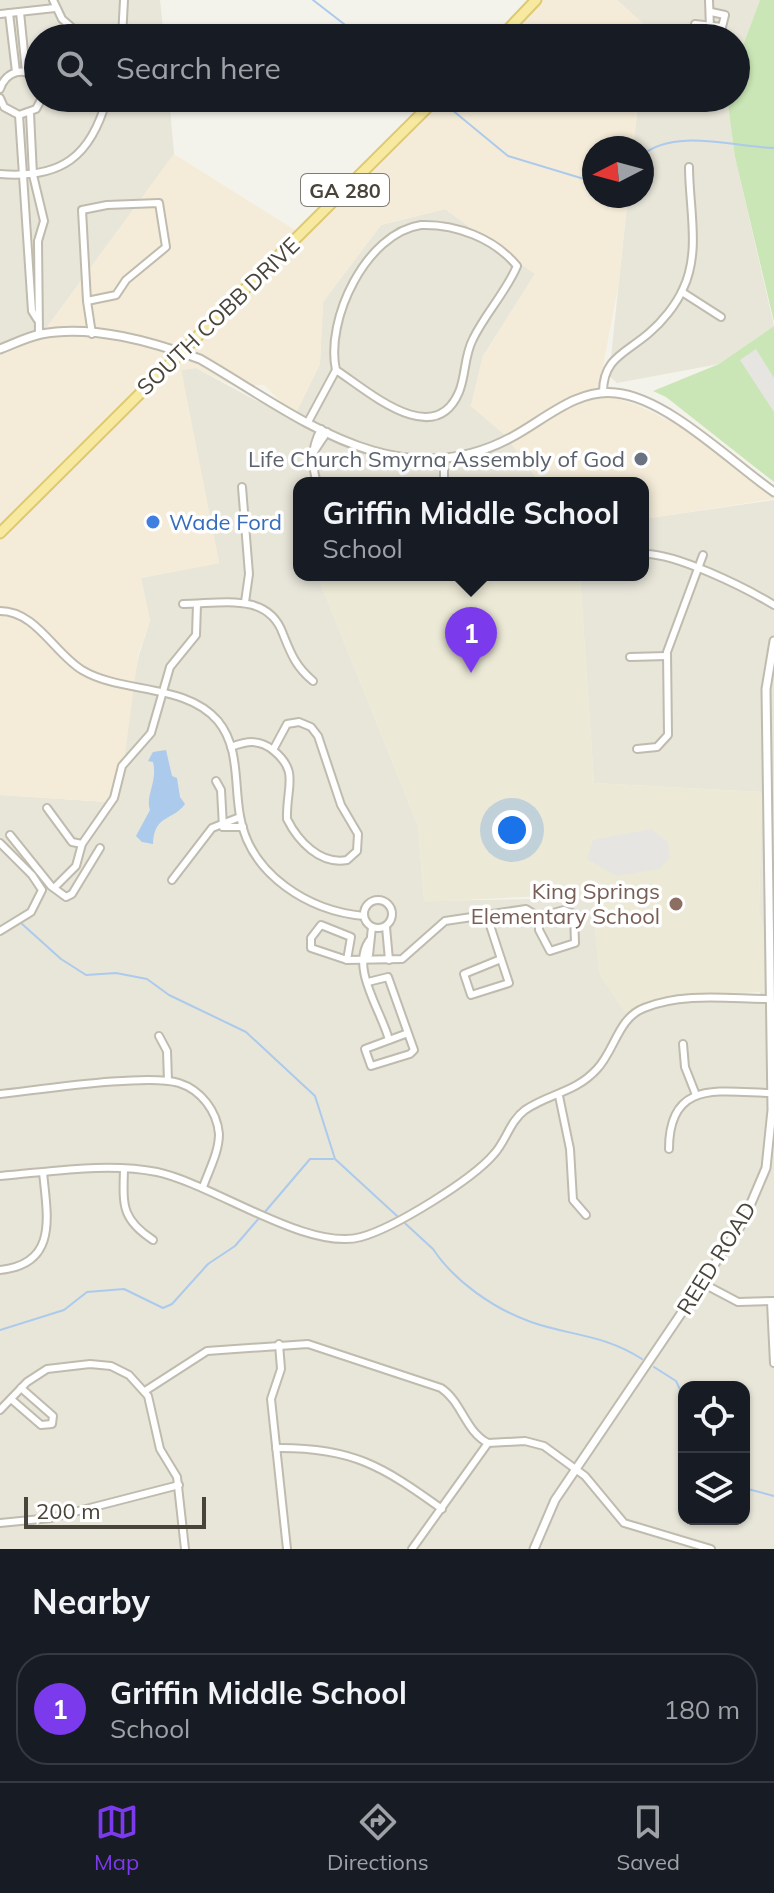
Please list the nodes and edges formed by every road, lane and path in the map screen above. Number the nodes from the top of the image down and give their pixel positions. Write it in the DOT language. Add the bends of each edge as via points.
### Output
graph roads {
  1 [pos="124,0"];
  2 [pos="536,0"];
  3 [pos="709,0"];
  4 [pos="54,4"];
  5 [pos="20,12"];
  6 [pos="711,12"];
  7 [pos="9,13"];
  8 [pos="0,14"];
  9 [pos="72,24"];
  10 [pos="123,24"];
  11 [pos="513,24"];
  12 [pos="710,24"];
  13 [pos="723,24"];
  14 [pos="24,52"];
  15 [pos="16,72"];
  16 [pos="24,72"];
  17 [pos="0,89"];
  18 [pos="0,98"];
  19 [pos="102,112"];
  20 [pos="423,112"];
  21 [pos="30,113"];
  22 [pos="19,115"];
  23 [pos="689,167"];
  24 [pos="0,174"];
  25 [pos="33,175"];
  26 [pos="22,176"];
  27 [pos="39,269"];
  28 [pos="30,270"];
  29 [pos="682,292"];
  30 [pos="87,301"];
  31 [pos="721,317"];
  32 [pos="37,319"];
  33 [pos="39,334"];
  34 [pos="92,334"];
  35 [pos="0,349"];
  36 [pos="180,351"];
  37 [pos="336,370"];
  38 [pos="603,392"];
  39 [pos="308,422"];
  40 [pos="324,431"];
  41 [pos="444,458"];
  42 [pos="316,477"];
  43 [pos="444,477"];
  44 [pos="242,487"];
  45 [pos="774,492"];
  46 [pos="0,533"];
  47 [pos="649,554"];
  48 [pos="703,555"];
  49 [pos="699,569"];
  50 [pos="245,602"];
  51 [pos="183,604"];
  52 [pos="197,604"];
  53 [pos="774,605"];
  54 [pos="0,611"];
  55 [pos="774,641"];
  56 [pos="667,656"];
  57 [pos="630,657"];
  58 [pos="313,681"];
  59 [pos="162,694"];
  60 [pos="770,713"];
  61 [pos="231,747"];
  62 [pos="637,749"];
  63 [pos="273,750"];
  64 [pos="216,781"];
  65 [pos="47,808"];
  66 [pos="240,817"];
  67 [pos="223,827"];
  68 [pos="243,827"];
  69 [pos="10,835"];
  70 [pos="0,843"];
  71 [pos="82,844"];
  72 [pos="100,848"];
  73 [pos="172,880"];
  74 [pos="54,888"];
  75 [pos="486,913"];
  76 [pos="364,916"];
  77 [pos="539,917"];
  78 [pos="772,921"];
  79 [pos="372,927"];
  80 [pos="386,927"];
  81 [pos="0,931"];
  82 [pos="386,940"];
  83 [pos="369,941"];
  84 [pos="501,959"];
  85 [pos="347,960"];
  86 [pos="365,960"];
  87 [pos="389,960"];
  88 [pos="368,982"];
  89 [pos="770,999"];
  90 [pos="408,1033"];
  91 [pos="159,1036"];
  92 [pos="389,1040"];
  93 [pos="683,1044"];
  94 [pos="168,1081"];
  95 [pos="772,1093"];
  96 [pos="0,1094"];
  97 [pos="696,1095"];
  98 [pos="559,1096"];
  99 [pos="669,1149"];
  100 [pos="124,1169"];
  101 [pos="43,1172"];
  102 [pos="0,1176"];
  103 [pos="203,1187"];
  104 [pos="586,1215"];
  105 [pos="153,1240"];
  106 [pos="0,1270"];
  107 [pos="702,1283"];
  108 [pos="772,1302"];
  109 [pos="279,1344"];
  110 [pos="774,1363"];
  111 [pos="21,1388"];
  112 [pos="145,1391"];
  113 [pos="11,1399"];
  114 [pos="0,1410"];
  115 [pos="488,1443"];
  116 [pos="276,1448"];
  117 [pos="577,1469"];
  118 [pos="179,1485"];
  119 [pos="442,1509"];
  120 [pos="0,1523"];
  121 [pos="185,1549"];
  122 [pos="287,1549"];
  123 [pos="412,1549"];
  124 [pos="534,1549"];
  125 [pos="711,1549"];
  1 -- 10 [label="street"];
  2 -- 11 [label="main road"];
  3 -- 6 [label="street"];
  4 -- 5 [label="street"];
  4 -- 9 [label="street"];
  5 -- 7 [label="street"];
  5 -- 14 [label="street"];
  6 -- 12 [label="street"];
  6 -- 13 [label="street" via="723,13"];
  7 -- 8 [label="street"];
  7 -- 15 [label="street"];
  15 -- 16 [label="street"];
  15 -- 17 [label="street"];
  18 -- 22 [label="street" via="4,107"];
  19 -- 25 [label="street" via="96,131 69,163"];
  20 -- 36 [label="main road, SOUTH COBB DRIVE / GA 280"];
  21 -- 22 [label="street"];
  21 -- 25 [label="street"];
  22 -- 26 [label="street"];
  23 -- 29 [label="street" via="692,250"];
  24 -- 26 [label="street"];
  25 -- 26 [label="street"];
  25 -- 27 [label="street" via="44,221"];
  26 -- 28 [label="street"];
  27 -- 28 [label="street"];
  27 -- 32 [label="street"];
  28 -- 32 [label="street"];
  29 -- 31 [label="street"];
  29 -- 38 [label="street" via="658,325 610,361"];
  30 -- 30 [label="street" via="116,295 126,280 163,252 159,203 82,210"];
  30 -- 34 [label="street"];
  32 -- 33 [label="street"];
  33 -- 34 [label="street"];
  33 -- 35 [label="street"];
  34 -- 36 [label="street"];
  36 -- 39 [label="street"];
  36 -- 46 [label="main road, SOUTH COBB DRIVE / GA 280"];
  37 -- 37 [label="street" via="332,343 342,304 378,249 398,231 421,225 456,227 516,264 473,338 458,395 441,412 413,418"];
  37 -- 39 [label="street"];
  38 -- 41 [label="street" via="570,402 497,445"];
  38 -- 45 [label="street" via="649,403"];
  39 -- 40 [label="street"];
  40 -- 41 [label="street" via="383,456"];
  40 -- 42 [label="street" via="313,453"];
  41 -- 43 [label="street"];
  44 -- 50 [label="street" via="249,574"];
  47 -- 49 [label="street"];
  48 -- 49 [label="street"];
  49 -- 53 [label="street"];
  49 -- 56 [label="street"];
  50 -- 52 [label="street"];
  50 -- 58 [label="street" via="276,618 296,665"];
  51 -- 52 [label="street"];
  52 -- 59 [label="street" via="196,635 170,667"];
  54 -- 59 [label="street" via="27,618 87,673"];
  55 -- 60 [label="street, REED ROAD" via="767,669"];
  56 -- 57 [label="street"];
  56 -- 62 [label="street" via="668,735 657,747"];
  59 -- 61 [label="street" via="189,702 217,720"];
  59 -- 71 [label="street" via="151,733 122,766 105,814"];
  60 -- 78 [label="street, REED ROAD"];
  61 -- 63 [label="street" via="248,741"];
  61 -- 66 [label="street"];
  63 -- 63 [label="street" via="291,771 286,798 291,828 317,854 336,861 351,858 358,834 341,805 318,736 299,722 287,724"];
  64 -- 67 [label="street"];
  65 -- 71 [label="street" via="72,842"];
  66 -- 67 [label="street"];
  66 -- 68 [label="street"];
  67 -- 68 [label="street"];
  67 -- 73 [label="street" via="212,828"];
  68 -- 76 [label="street" via="260,862 285,885 318,906"];
  69 -- 74 [label="street"];
  70 -- 81 [label="street" via="42,890 31,912"];
  71 -- 74 [label="street" via="76,866"];
  72 -- 74 [label="street" via="72,894 64,896"];
  75 -- 77 [label="street" via="526,909"];
  75 -- 84 [label="street"];
  75 -- 87 [label="street" via="445,921 409,955"];
  76 -- 79 [label="street"];
  76 -- 80 [label="street" via="372,901 384,900 393,916"];
  77 -- 77 [label="street" via="547,950 575,943 572,912"];
  78 -- 89 [label="street, REED ROAD"];
  79 -- 80 [label="street"];
  79 -- 83 [label="street"];
  80 -- 82 [label="street"];
  82 -- 83 [label="street"];
  82 -- 87 [label="street"];
  83 -- 86 [label="street"];
  84 -- 84 [label="street" via="509,983 471,995 464,974"];
  85 -- 85 [label="street" via="311,948 317,927 351,937"];
  85 -- 86 [label="street"];
  86 -- 87 [label="street"];
  86 -- 88 [label="street"];
  88 -- 90 [label="street" via="388,977"];
  88 -- 92 [label="street"];
  89 -- 95 [label="street, REED ROAD"];
  89 -- 98 [label="street" via="680,999 643,1008 626,1021 598,1068"];
  90 -- 92 [label="street"];
  90 -- 92 [label="street" via="413,1052 372,1067 365,1049"];
  91 -- 94 [label="street" via="167,1051"];
  93 -- 97 [label="street"];
  94 -- 96 [label="street"];
  94 -- 103 [label="street" via="201,1096 216,1119 217,1148"];
  95 -- 97 [label="street"];
  95 -- 107 [label="street, REED ROAD" via="771,1139 756,1196"];
  97 -- 99 [label="street" via="674,1113"];
  98 -- 103 [label="street" via="522,1112 492,1157 413,1212 362,1237 342,1240 304,1231"];
  98 -- 104 [label="street" via="573,1200"];
  100 -- 101 [label="street"];
  100 -- 103 [label="street" via="156,1172"];
  100 -- 105 [label="street" via="126,1214"];
  101 -- 102 [label="street"];
  101 -- 106 [label="street" via="45,1241 26,1261"];
  107 -- 108 [label="street" via="738,1302"];
  107 -- 117 [label="street, REED ROAD"];
  108 -- 110 [label="street"];
  109 -- 112 [label="street" via="207,1351"];
  109 -- 115 [label="street" via="325,1347 436,1385"];
  109 -- 116 [label="street" via="281,1369 271,1399"];
  111 -- 112 [label="street" via="47,1369 90,1364 122,1371"];
  111 -- 113 [label="street"];
  111 -- 113 [label="street" via="53,1416 52,1424 41,1425"];
  112 -- 118 [label="street" via="160,1449"];
  113 -- 114 [label="street"];
  115 -- 117 [label="street" via="540,1444"];
  115 -- 119 [label="street"];
  116 -- 119 [label="street" via="365,1459"];
  116 -- 122 [label="street"];
  117 -- 124 [label="street, REED ROAD" via="551,1507"];
  117 -- 125 [label="street" via="624,1523"];
  118 -- 120 [label="street" via="75,1513"];
  118 -- 121 [label="street"];
  119 -- 123 [label="street"];
}
